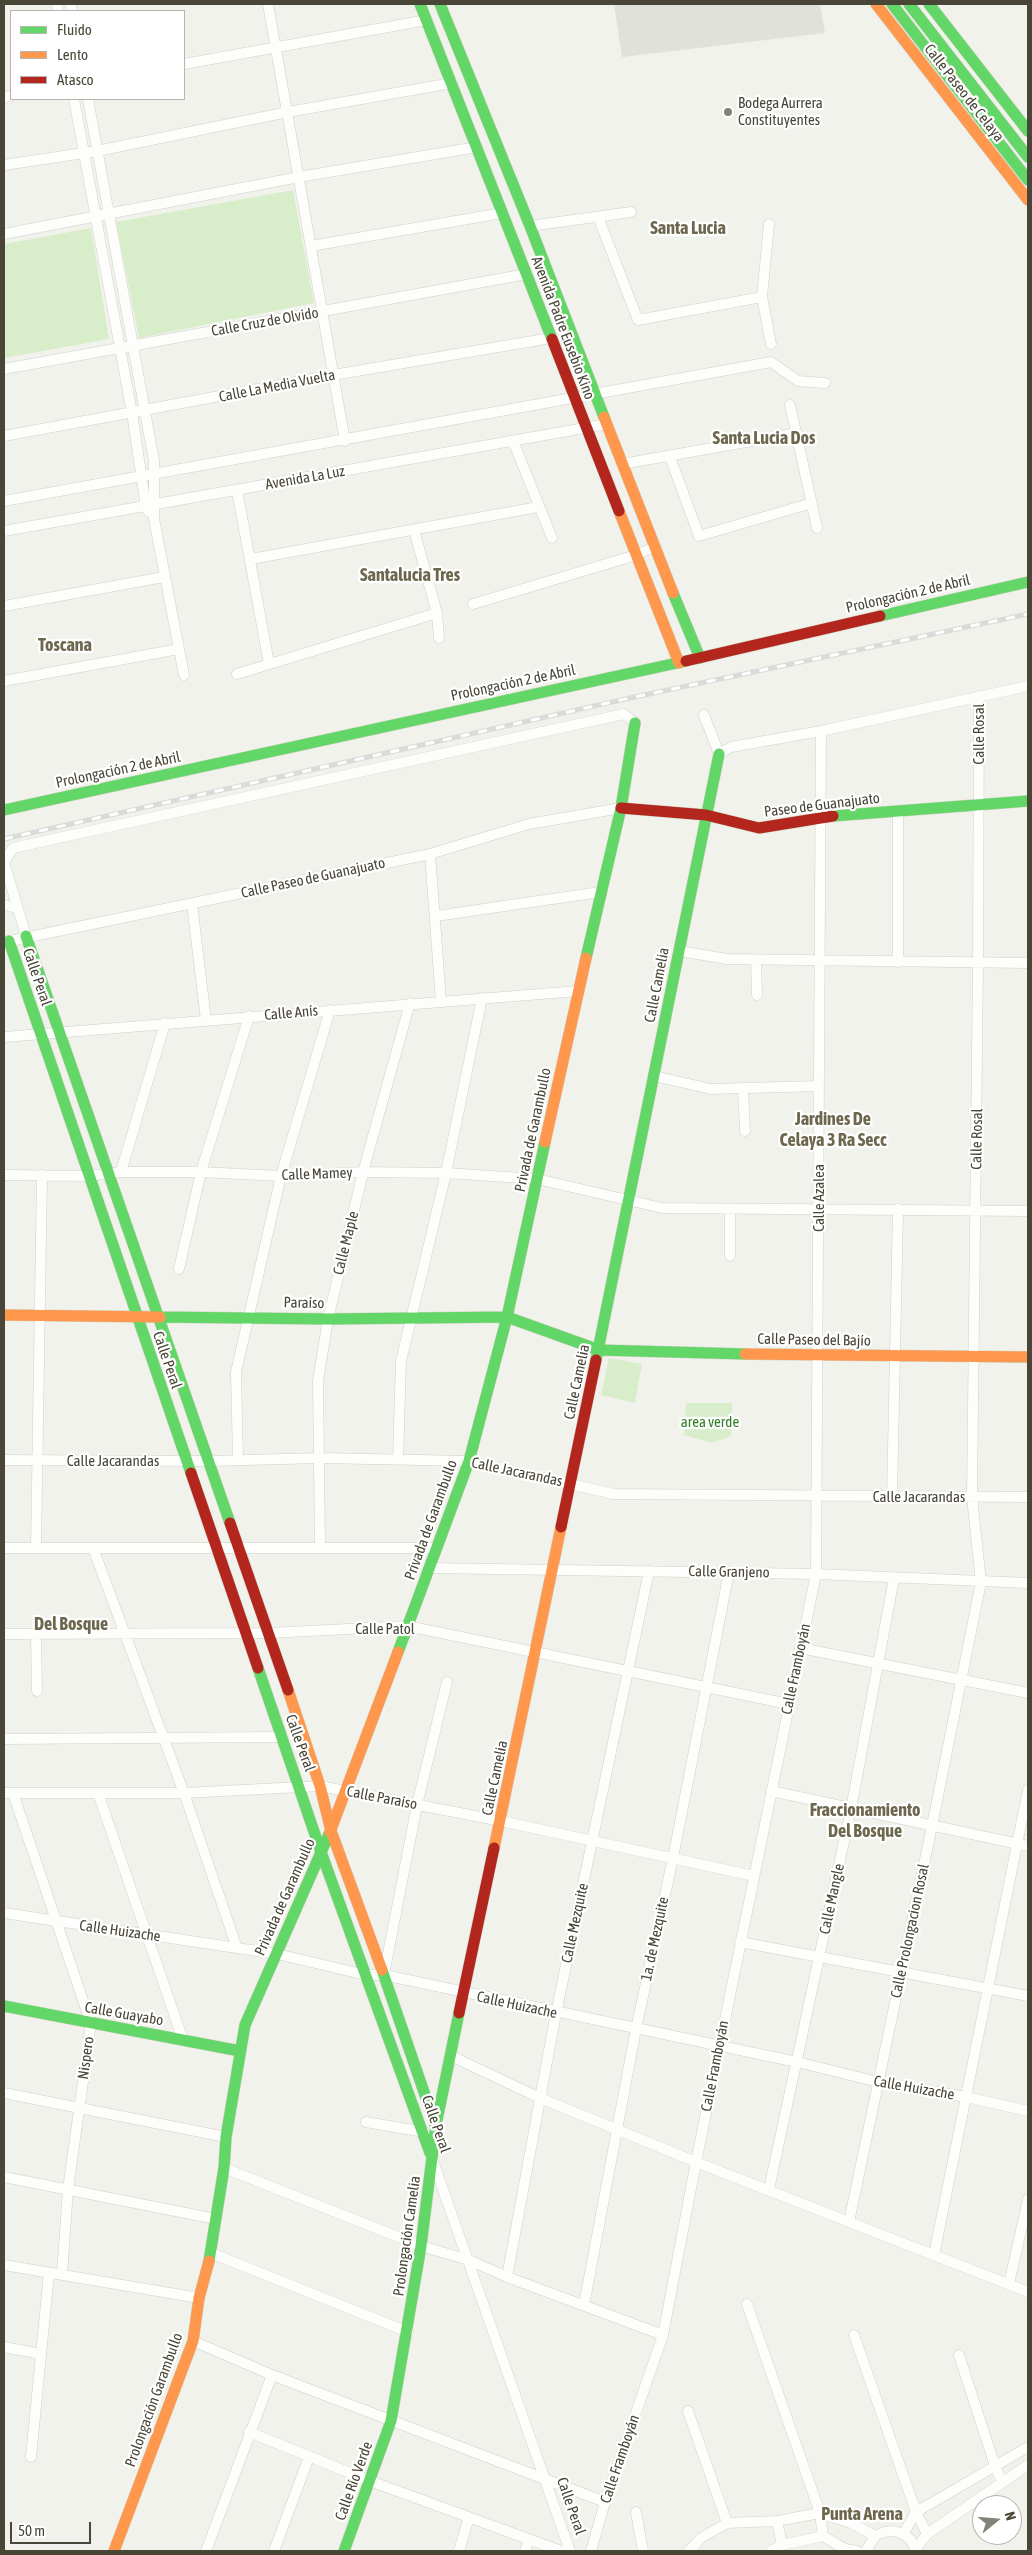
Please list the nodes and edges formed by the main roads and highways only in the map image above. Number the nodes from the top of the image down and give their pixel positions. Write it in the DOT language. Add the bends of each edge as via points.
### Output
graph roads {
  1 [pos="420,4"];
  2 [pos="440,4"];
  3 [pos="876,4"];
  4 [pos="892,4"];
  5 [pos="909,4"];
  6 [pos="929,4"];
  7 [pos="1028,132"];
  8 [pos="1028,157"];
  9 [pos="1028,180"];
  10 [pos="1028,200"];
  11 [pos="1028,582"];
  12 [pos="700,658"];
  13 [pos="679,663"];
  14 [pos="635,724"];
  15 [pos="719,754"];
  16 [pos="1028,801"];
  17 [pos="621,808"];
  18 [pos="4,810"];
  19 [pos="706,815"];
  20 [pos="26,936"];
  21 [pos="6,942"];
  22 [pos="4,1315"];
  23 [pos="136,1315"];
  24 [pos="158,1316"];
  25 [pos="507,1317"];
  26 [pos="599,1350"];
  27 [pos="1028,1357"];
  28 [pos="331,1831"];
  29 [pos="321,1852"];
  30 [pos="4,2006"];
  31 [pos="240,2051"];
  32 [pos="451,2056"];
  33 [pos="436,2125"];
  34 [pos="226,2137"];
  35 [pos="432,2160"];
  36 [pos="391,2421"];
  37 [pos="114,2551"];
  38 [pos="344,2551"];
  1 -- 13 [label="main road, Avenida Padre Eusebio Kino"];
  2 -- 12 [label="main road, Avenida Padre Eusebio Kino"];
  3 -- 10 [label="main road, Calle Paseo de Celaya"];
  4 -- 9 [label="main road"];
  5 -- 8 [label="main road"];
  6 -- 7 [label="main road, Calle Paseo de Celaya"];
  11 -- 12 [label="main road, Prolongación 2 de Abril"];
  12 -- 13 [label="main road, Prolongación 2 de Abril"];
  13 -- 18 [label="main road, Prolongación 2 de Abril"];
  14 -- 17 [label="main road, Privada de Garambullo"];
  15 -- 19 [label="main road, Calle Camelia"];
  16 -- 19 [label="main road, Paseo de Guanajuato" via="820,817 759,828"];
  17 -- 19 [label="main road, Paseo de Guanajuato"];
  17 -- 25 [label="main road, Privada de Garambullo"];
  19 -- 26 [label="main road, Calle Camelia"];
  20 -- 24 [label="main road, Calle Peral"];
  21 -- 23 [label="main road, Calle Peral" via="41,1034"];
  22 -- 23 [label="main road, Paraíso"];
  23 -- 24 [label="main road, Paraíso"];
  23 -- 29 [label="main road, Calle Peral"];
  24 -- 25 [label="main road, Paraíso" via="328,1319"];
  24 -- 28 [label="main road, Calle Peral" via="269,1633 320,1786"];
  25 -- 26 [label="main road, Paraíso"];
  25 -- 28 [label="main road, Privada de Garambullo" via="469,1461"];
  26 -- 27 [label="main road, Calle Paseo del Bajío"];
  26 -- 32 [label="main road, Calle Camelia"];
  28 -- 29 [label="main road, Privada de Garambullo"];
  28 -- 33 [label="main road, Calle Peral"];
  29 -- 31 [label="main road, Privada de Garambullo" via="245,2025"];
  29 -- 35 [label="main road, Calle Peral"];
  30 -- 31 [label="main road, Calle Guayabo"];
  31 -- 34 [label="main road, Privada de Garambullo"];
  32 -- 33 [label="main road, Prolongación Camelia"];
  33 -- 35 [label="main road, Prolongación Camelia"];
  34 -- 37 [label="main road, Prolongación Garambullo" via="211,2253 199,2298 193,2341"];
  35 -- 36 [label="main road, Prolongación Camelia" via="408,2332"];
  36 -- 38 [label="main road, Calle Río Verde"];
}
